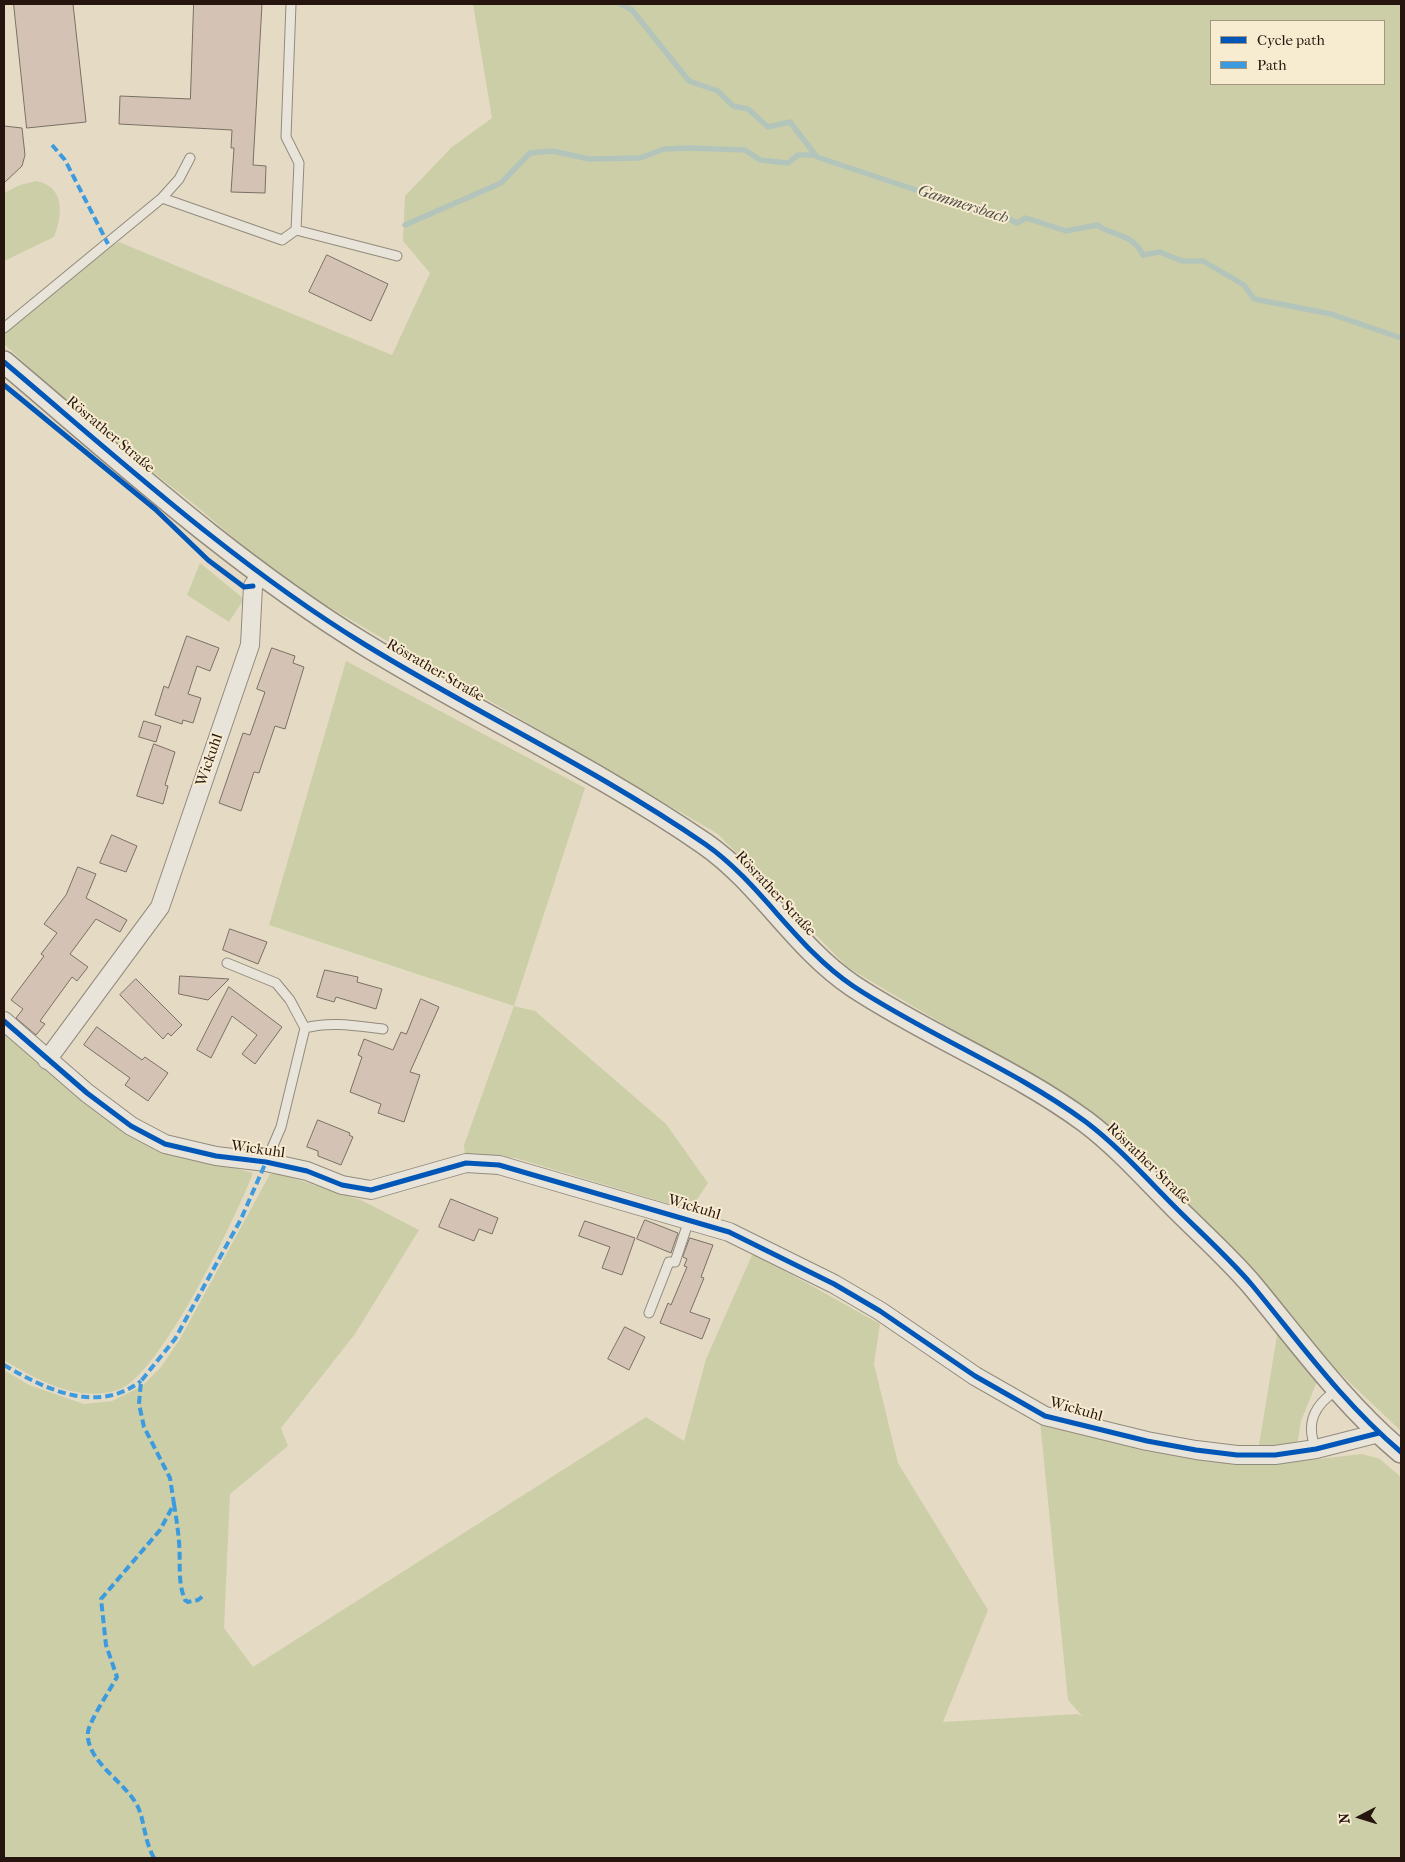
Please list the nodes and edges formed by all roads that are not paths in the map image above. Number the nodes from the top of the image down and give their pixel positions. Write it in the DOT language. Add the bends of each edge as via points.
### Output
graph roads {
  1 [pos="291,4"];
  2 [pos="190,158"];
  3 [pos="162,198"];
  4 [pos="296,230"];
  5 [pos="397,256"];
  6 [pos="4,328"];
  7 [pos="4,362"];
  8 [pos="261,574"];
  9 [pos="227,963"];
  10 [pos="4,1020"];
  11 [pos="305,1028"];
  12 [pos="383,1029"];
  13 [pos="47,1060"];
  14 [pos="266,1162"];
  15 [pos="689,1220"];
  16 [pos="648,1313"];
  17 [pos="1337,1390"];
  18 [pos="1379,1433"];
  19 [pos="1316,1449"];
  20 [pos="1401,1452"];
  1 -- 4 [label="lane" via="286,137 299,163"];
  2 -- 3 [label="lane" via="179,179"];
  3 -- 4 [label="lane" via="282,240"];
  3 -- 6 [label="lane"];
  4 -- 5 [label="lane"];
  7 -- 8 [label="street, Rösrather Straße"];
  8 -- 13 [label="street, Wickuhl" via="253,586 250,645 160,907"];
  8 -- 17 [label="street, Rösrather Straße" via="361,642 602,780 705,844 732,865 816,956 851,984 1086,1122 1249,1281"];
  9 -- 11 [label="lane" via="276,983 290,1000"];
  10 -- 13 [label="street, Wickuhl"];
  11 -- 12 [label="lane" via="340,1024"];
  11 -- 14 [label="lane" via="281,1126"];
  13 -- 14 [label="street, Wickuhl" via="131,1126 165,1144 216,1156"];
  14 -- 15 [label="street, Wickuhl" via="307,1171 342,1186 372,1190 466,1164 489,1164"];
  15 -- 16 [label="lane" via="675,1262 669,1262"];
  15 -- 19 [label="street, Wickuhl" via="730,1232 834,1284 880,1311 975,1376 1045,1416 1139,1439 1236,1455"];
  17 -- 18 [label="street, Rösrather Straße"];
  17 -- 19 [label="lane" via="1312,1415 1310,1424"];
  18 -- 19 [label="street, Wickuhl"];
  18 -- 20 [label="street, Rösrather Straße"];
}
